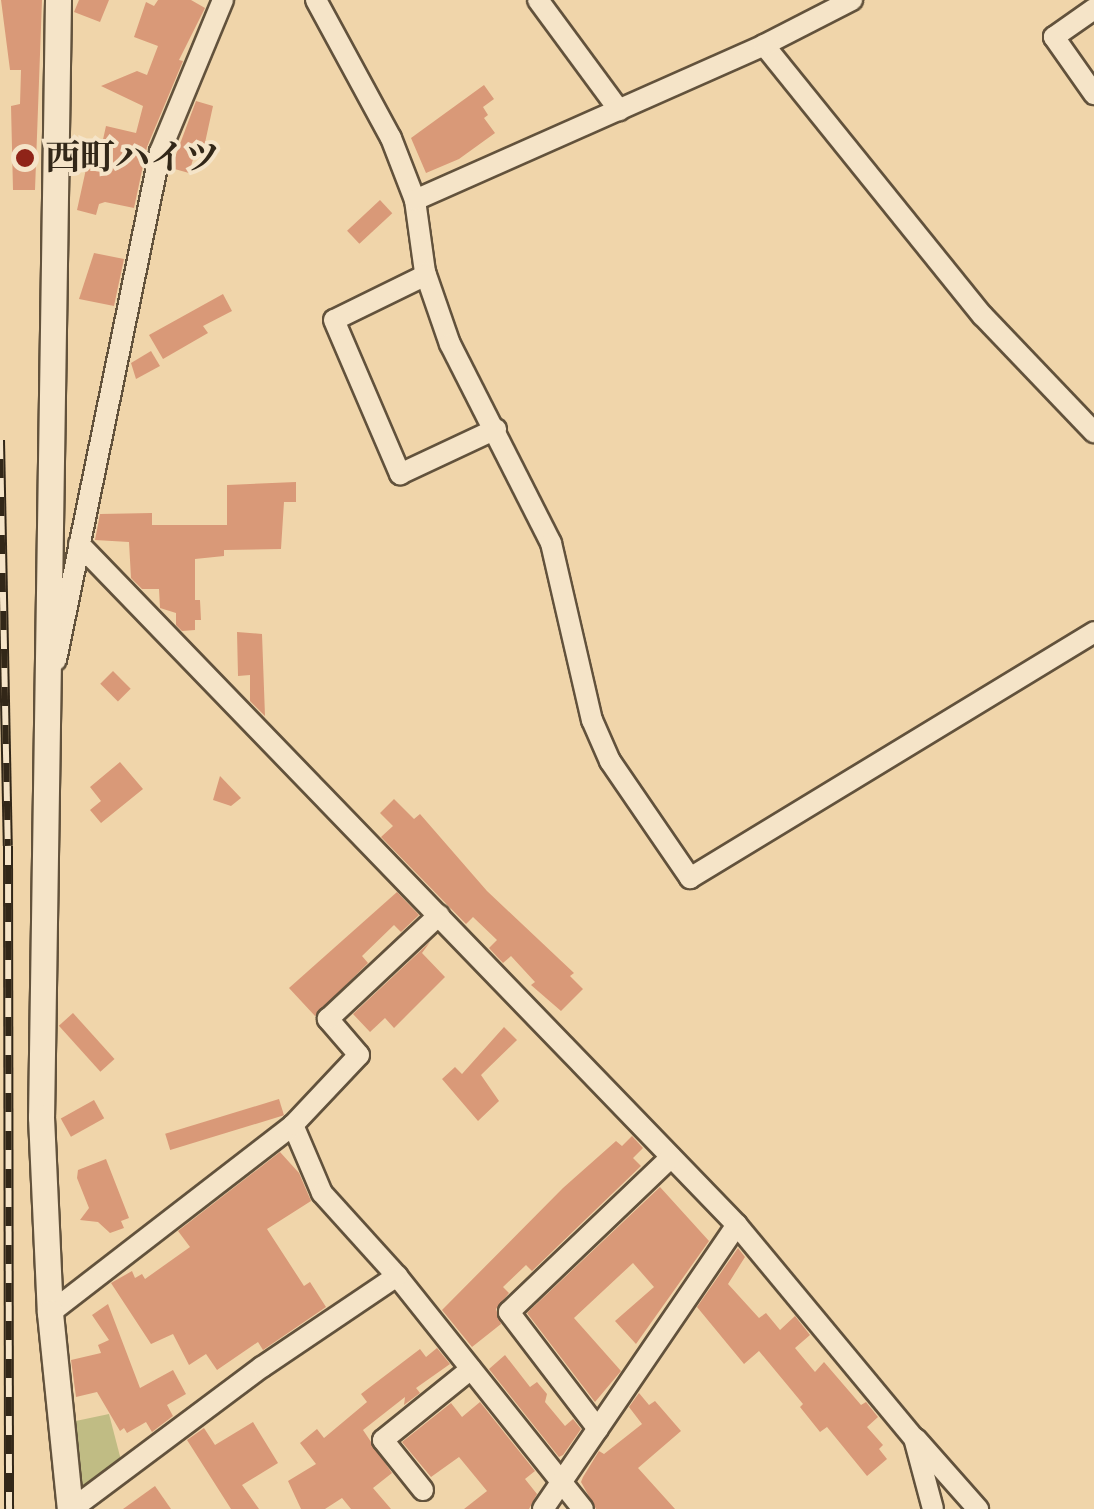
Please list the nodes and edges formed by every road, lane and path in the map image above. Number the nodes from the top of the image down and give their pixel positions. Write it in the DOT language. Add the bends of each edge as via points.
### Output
graph roads {
  1 [pos="58,0"];
  2 [pos="223,0"];
  3 [pos="316,0"];
  4 [pos="538,0"];
  5 [pos="852,0"];
  6 [pos="1094,10"];
  7 [pos="764,45"];
  8 [pos="1094,94"];
  9 [pos="619,110"];
  10 [pos="415,200"];
  11 [pos="426,275"];
  12 [pos="496,429"];
  13 [pos="1094,432"];
  14 [pos="79,544"];
  15 [pos="1094,632"];
  16 [pos="44,706"];
  17 [pos="439,915"];
  18 [pos="293,1125"];
  19 [pos="671,1157"];
  20 [pos="736,1226"];
  21 [pos="397,1276"];
  22 [pos="50,1313"];
  23 [pos="472,1370"];
  24 [pos="598,1429"];
  25 [pos="914,1438"];
  26 [pos="562,1483"];
  27 [pos="423,1490"];
  28 [pos="71,1509"];
  29 [pos="543,1509"];
  30 [pos="583,1509"];
  31 [pos="933,1509"];
  32 [pos="978,1509"];
  1 -- 16 [label="street"];
  2 -- 14 [label="street" via="160,152"];
  3 -- 10 [label="street" via="392,138"];
  4 -- 9 [label="street"];
  5 -- 7 [label="street"];
  6 -- 8 [label="street" via="1054,37"];
  7 -- 9 [label="street"];
  7 -- 13 [label="street" via="983,316"];
  9 -- 10 [label="street"];
  10 -- 11 [label="street"];
  11 -- 12 [label="street" via="450,344"];
  11 -- 12 [label="street" via="334,320 400,474"];
  12 -- 15 [label="street" via="551,543 592,720 610,761 690,878"];
  14 -- 16 [label="street"];
  14 -- 17 [label="street"];
  16 -- 22 [label="street" via="41,1117"];
  17 -- 18 [label="street" via="328,1018 360,1055"];
  17 -- 19 [label="street"];
  18 -- 21 [label="street" via="322,1193"];
  18 -- 22 [label="street"];
  19 -- 20 [label="street"];
  19 -- 24 [label="street" via="509,1312"];
  20 -- 24 [label="street"];
  20 -- 25 [label="street"];
  21 -- 23 [label="street"];
  21 -- 28 [label="street"];
  22 -- 28 [label="street"];
  23 -- 26 [label="street"];
  23 -- 27 [label="street" via="384,1440"];
  24 -- 26 [label="street"];
  25 -- 31 [label="street"];
  25 -- 32 [label="street"];
  26 -- 29 [label="street"];
  26 -- 30 [label="street"];
}
